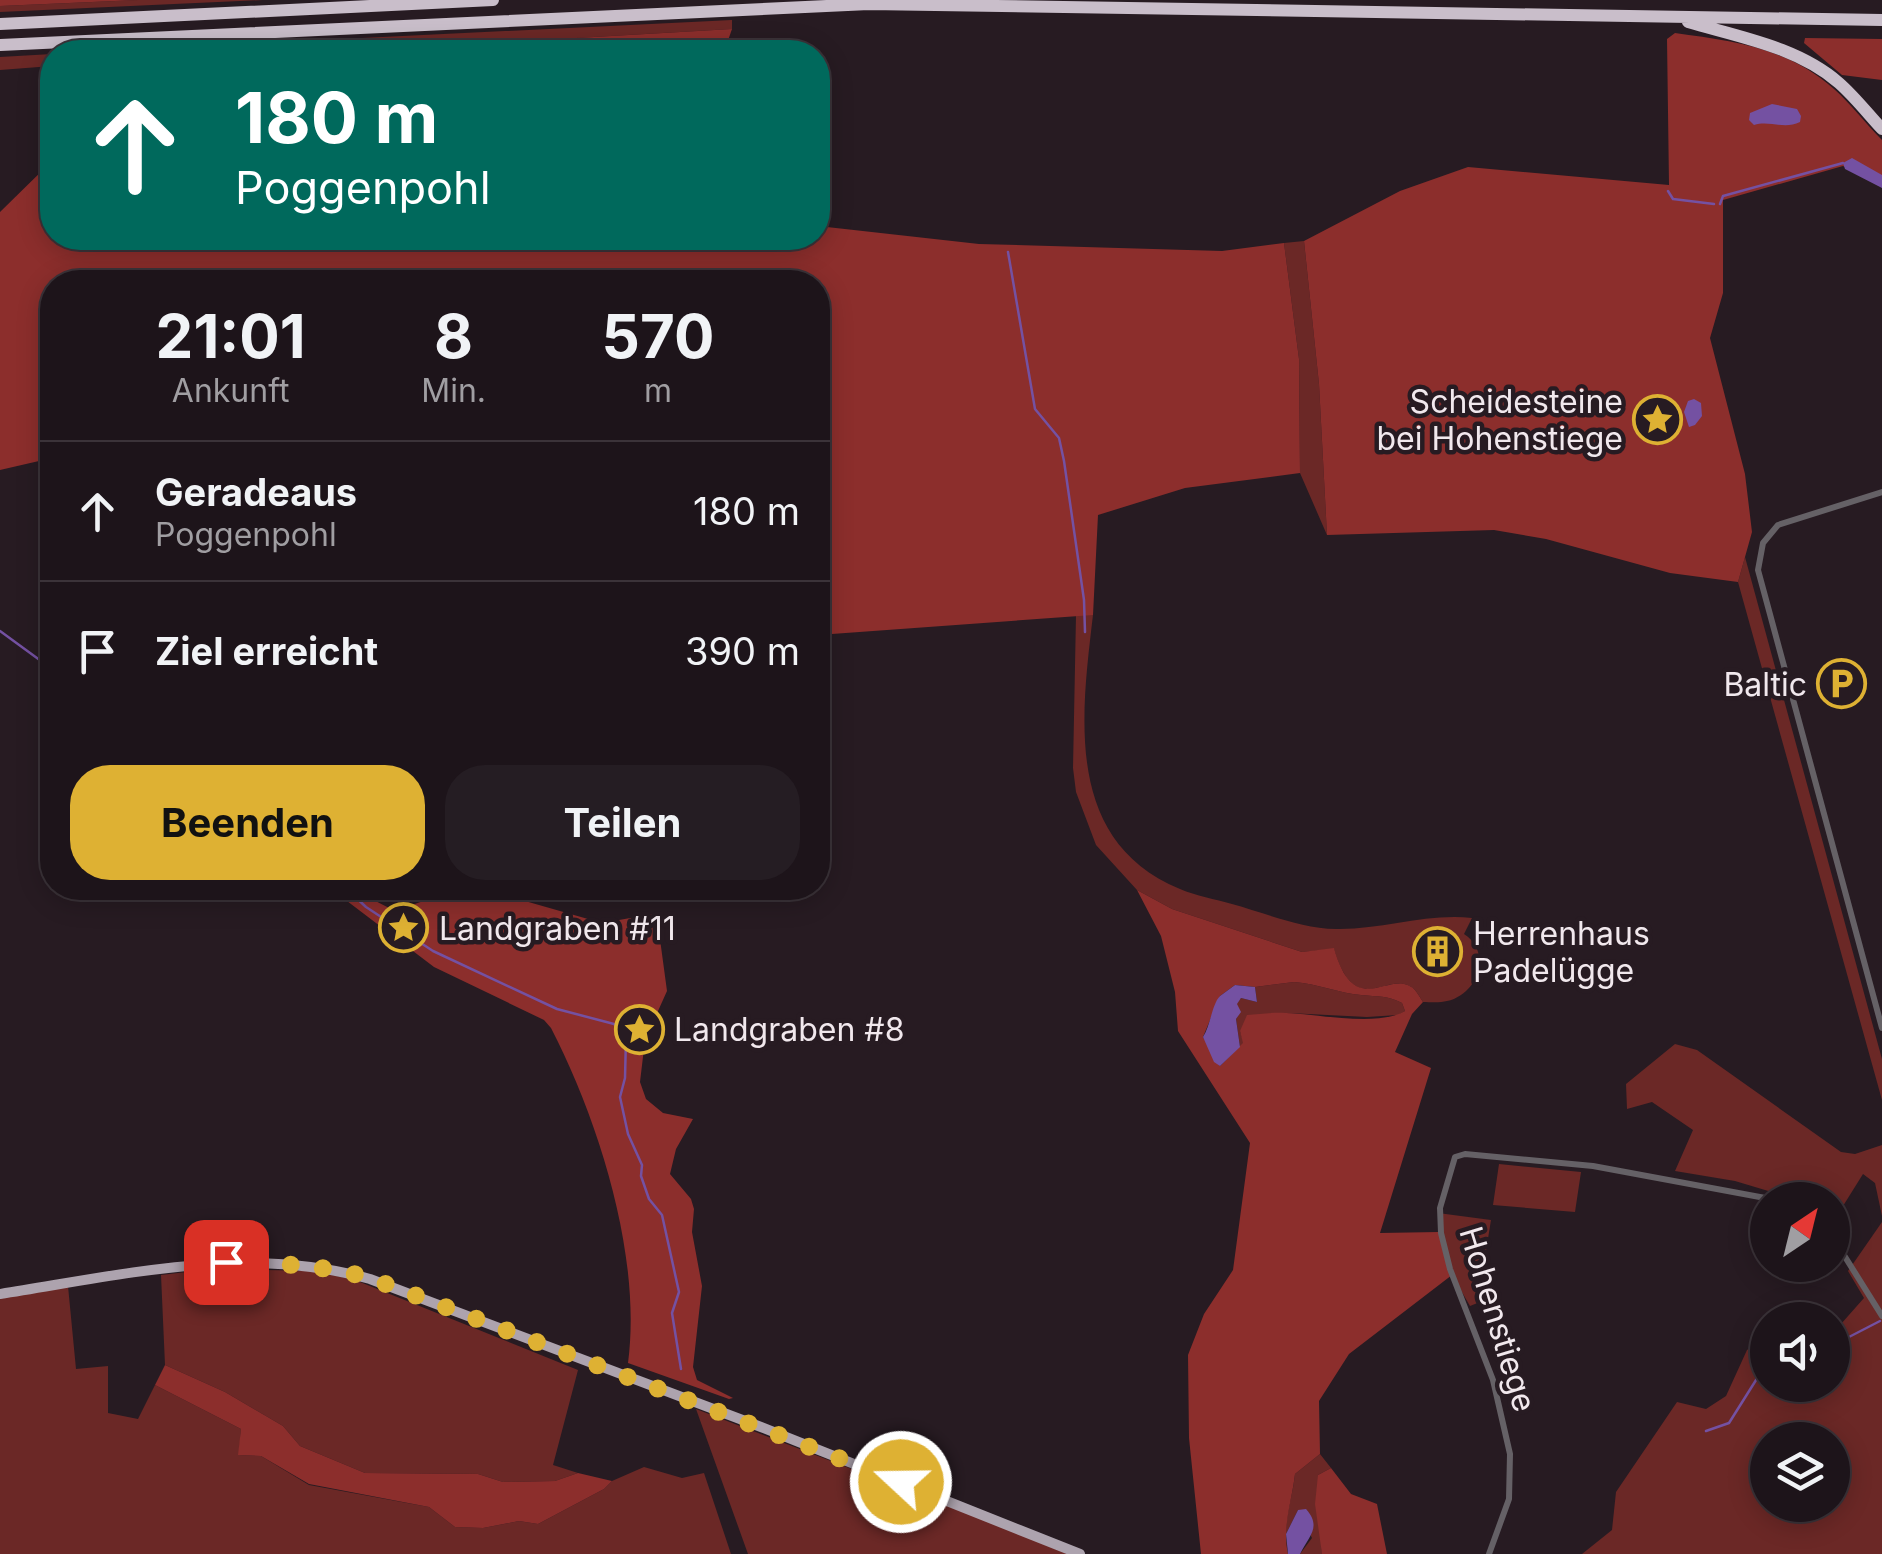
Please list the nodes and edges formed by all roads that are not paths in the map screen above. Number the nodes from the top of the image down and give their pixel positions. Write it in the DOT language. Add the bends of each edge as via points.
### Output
graph roads {
  1 [pos="493,0"];
  2 [pos="1671,16"];
  3 [pos="1882,20"];
  4 [pos="0,24"];
  5 [pos="124,40"];
  6 [pos="40,44"];
  7 [pos="0,46"];
  8 [pos="1882,130"];
  9 [pos="1882,492"];
  10 [pos="1882,1028"];
  11 [pos="1750,1195"];
  12 [pos="1850,1260"];
  13 [pos="0,1294"];
  14 [pos="1882,1316"];
  15 [pos="1080,1554"];
  16 [pos="1489,1554"];
  1 -- 4 [label="highway"];
  2 -- 3 [label="highway"];
  2 -- 5 [label="highway" via="869,4"];
  2 -- 8 [label="highway" via="1783,49 1815,66"];
  6 -- 7 [label="highway"];
  9 -- 10 [label="street" via="1778,525 1763,544 1758,570"];
  11 -- 16 [label="street, Hohenstiege" via="1593,1166 1456,1157 1440,1208 1441,1233 1494,1380 1510,1454 1508,1499"];
  12 -- 14 [label="street"];
  13 -- 15 [label="main road" via="226,1262 334,1268"];
}
